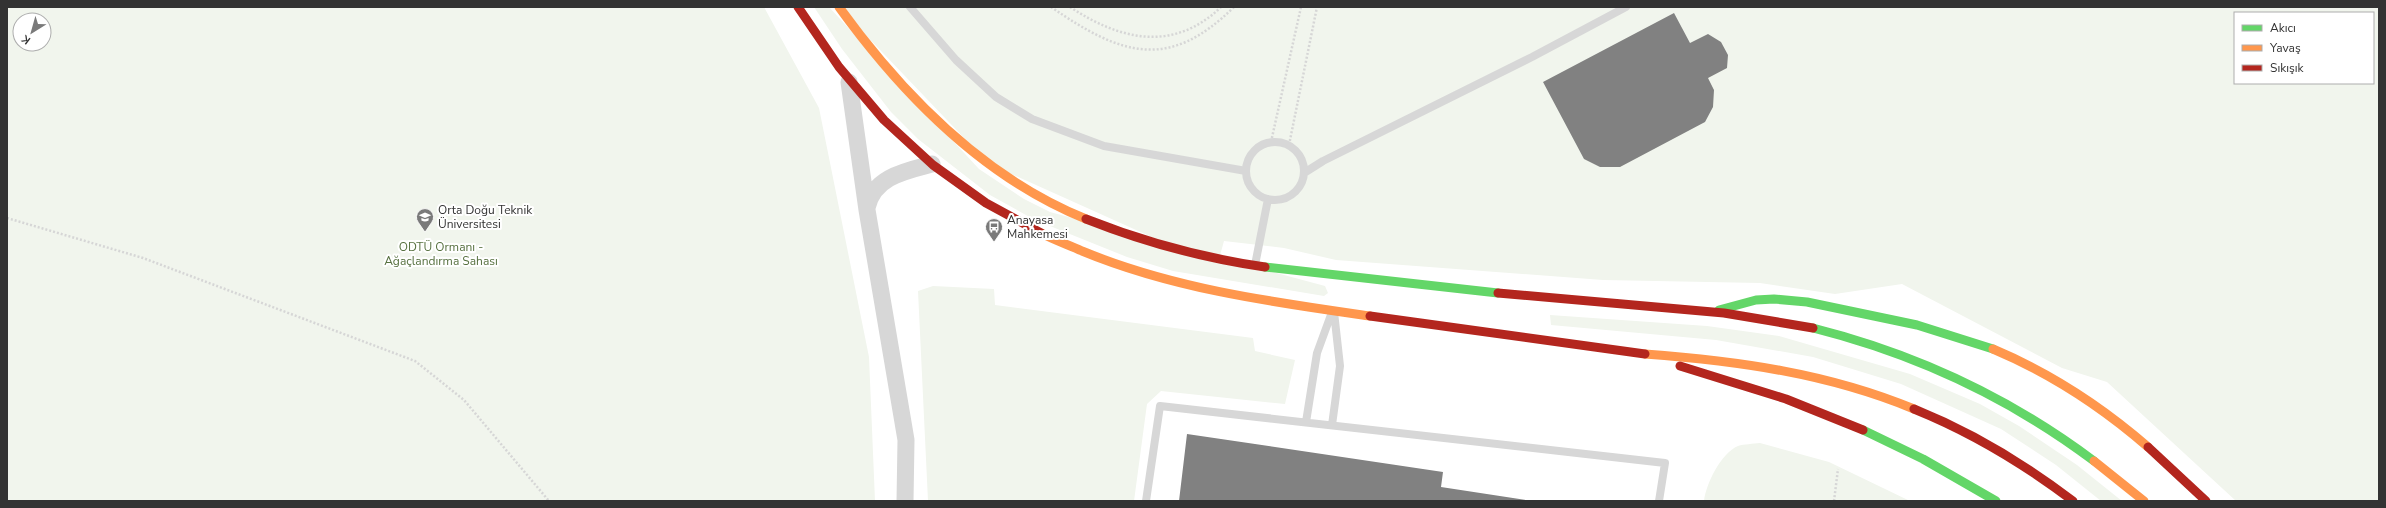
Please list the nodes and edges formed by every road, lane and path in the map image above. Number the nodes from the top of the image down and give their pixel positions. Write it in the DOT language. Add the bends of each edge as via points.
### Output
graph roads {
  1 [pos="798,7"];
  2 [pos="839,7"];
  3 [pos="910,7"];
  4 [pos="1051,7"];
  5 [pos="1070,7"];
  6 [pos="1221,7"];
  7 [pos="1234,7"];
  8 [pos="1301,7"];
  9 [pos="1317,7"];
  10 [pos="1626,7"];
  11 [pos="849,82"];
  12 [pos="1271,142"];
  13 [pos="1289,145"];
  14 [pos="932,164"];
  15 [pos="1304,170"];
  16 [pos="1246,171"];
  17 [pos="1268,199"];
  18 [pos="867,210"];
  19 [pos="7,218"];
  20 [pos="1255,266"];
  21 [pos="1334,306"];
  22 [pos="1714,312"];
  23 [pos="1632,353"];
  24 [pos="1306,422"];
  25 [pos="1332,425"];
  26 [pos="1838,469"];
  27 [pos="549,501"];
  28 [pos="905,501"];
  29 [pos="1146,501"];
  30 [pos="1659,501"];
  31 [pos="1834,501"];
  32 [pos="1996,501"];
  33 [pos="2073,501"];
  34 [pos="2144,501"];
  35 [pos="2206,501"];
  1 -- 11 [label="main road"];
  2 -- 20 [label="main road" via="872,53 912,99 962,144 1023,187 1085,219 1155,244"];
  3 -- 16 [label="lane" via="956,60 996,97 1032,119 1104,146"];
  4 -- 7 [label="path" via="1108,42 1134,49 1182,45 1201,35"];
  5 -- 6 [label="path" via="1110,30 1135,37 1181,33 1200,24"];
  8 -- 12 [label="path"];
  9 -- 13 [label="path"];
  10 -- 15 [label="lane" via="1532,57"];
  11 -- 14 [label="main road" via="872,109"];
  11 -- 18 [label="street"];
  12 -- 13 [label="lane"];
  12 -- 16 [label="lane" via="1253,151 1247,161"];
  13 -- 15 [label="lane" via="1299,154"];
  14 -- 18 [label="street" via="908,170 886,180 869,198"];
  14 -- 21 [label="main road" via="986,204 1029,227 1108,261 1209,291"];
  15 -- 17 [label="lane" via="1301,183 1292,194 1278,200"];
  16 -- 17 [label="lane" via="1252,189"];
  17 -- 20 [label="lane"];
  18 -- 28 [label="street" via="906,440"];
  19 -- 27 [label="path" via="143,258 415,361 464,400"];
  20 -- 22 [label="main road" via="1337,280"];
  21 -- 23 [label="main road"];
  21 -- 24 [label="lane" via="1317,353"];
  21 -- 25 [label="lane" via="1340,366"];
  22 -- 34 [label="main road" via="1739,314 1842,335 1941,368 1987,390 2069,440"];
  22 -- 35 [label="main road" via="1753,299 1804,300 1878,316 1951,336 2006,355 2058,381 2099,409 2140,439"];
  23 -- 32 [label="main road" via="1760,391 1847,422 1910,452"];
  23 -- 33 [label="main road" via="1709,359 1782,369 1886,399 1974,436 2030,469"];
  24 -- 25 [label="lane"];
  24 -- 29 [label="lane" via="1160,406"];
  25 -- 30 [label="lane" via="1665,463"];
  26 -- 31 [label="path"];
}
